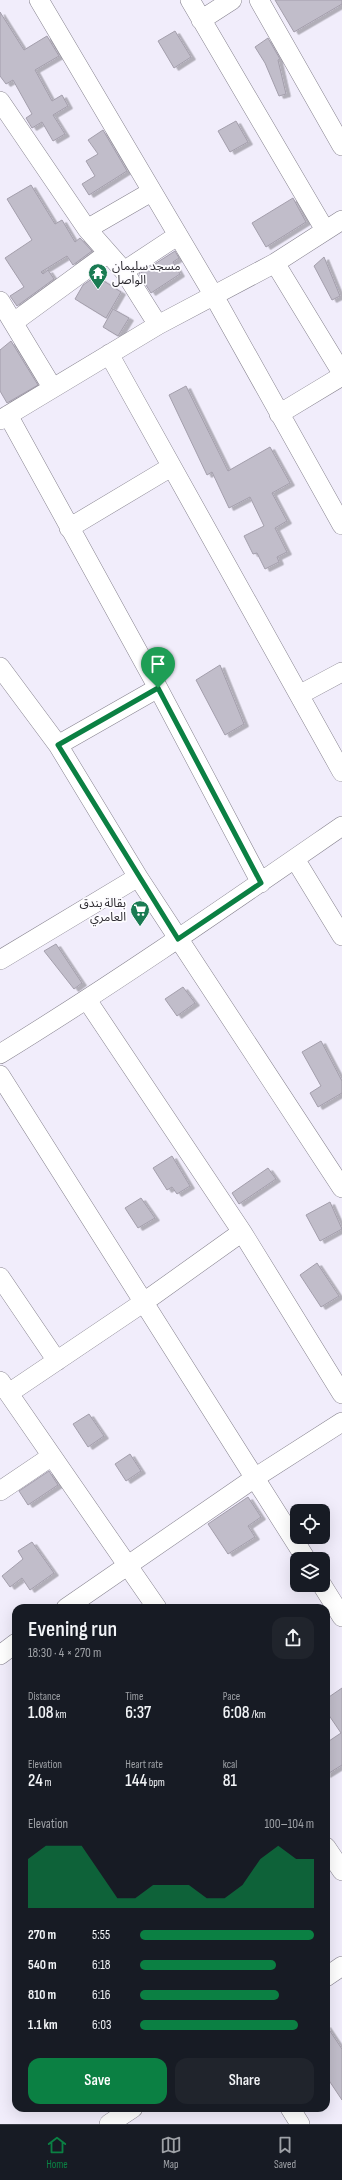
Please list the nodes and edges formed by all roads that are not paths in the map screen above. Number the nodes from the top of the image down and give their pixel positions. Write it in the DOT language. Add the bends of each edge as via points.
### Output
graph roads {
  1 [pos="39,0"];
  2 [pos="190,0"];
  3 [pos="232,0"];
  4 [pos="259,0"];
  5 [pos="201,20"];
  6 [pos="0,101"];
  7 [pos="342,146"];
  8 [pos="151,192"];
  9 [pos="342,220"];
  10 [pos="87,229"];
  11 [pos="325,230"];
  12 [pos="177,236"];
  13 [pos="107,254"];
  14 [pos="275,263"];
  15 [pos="124,271"];
  16 [pos="214,296"];
  17 [pos="0,301"];
  18 [pos="14,322"];
  19 [pos="158,325"];
  20 [pos="109,354"];
  21 [pos="342,374"];
  22 [pos="52,387"];
  23 [pos="279,414"];
  24 [pos="4,417"];
  25 [pos="171,467"];
  26 [pos="342,525"];
  27 [pos="69,528"];
  28 [pos="0,667"];
  29 [pos="342,672"];
  30 [pos="158,688"];
  31 [pos="299,695"];
  32 [pos="58,745"];
  33 [pos="342,772"];
  34 [pos="342,826"];
  35 [pos="295,859"];
  36 [pos="138,877"];
  37 [pos="261,883"];
  38 [pos="342,936"];
  39 [pos="178,939"];
  40 [pos="0,960"];
  41 [pos="87,1000"];
  42 [pos="0,1054"];
  43 [pos="0,1075"];
  44 [pos="342,1188"];
  45 [pos="242,1232"];
  46 [pos="0,1277"];
  47 [pos="7,1301"];
  48 [pos="144,1302"];
  49 [pos="57,1361"];
  50 [pos="4,1387"];
  51 [pos="342,1394"];
  52 [pos="342,1422"];
  53 [pos="52,1456"];
  54 [pos="256,1477"];
  55 [pos="0,1492"];
  56 [pos="302,1552"];
  57 [pos="127,1565"];
  58 [pos="326,1592"];
  59 [pos="72,1604"];
  60 [pos="154,1604"];
  61 [pos="342,1617"];
  62 [pos="12,1647"];
  63 [pos="0,1655"];
  64 [pos="330,1853"];
  65 [pos="342,1871"];
  66 [pos="342,1966"];
  67 [pos="330,1974"];
  68 [pos="292,2112"];
  69 [pos="300,2124"];
  1 -- 8 [label="street"];
  2 -- 5 [label="street"];
  3 -- 5 [label="street"];
  4 -- 7 [label="street"];
  5 -- 11 [label="street"];
  6 -- 10 [label="street"];
  8 -- 10 [label="street"];
  8 -- 12 [label="street"];
  9 -- 11 [label="street"];
  10 -- 13 [label="street"];
  11 -- 14 [label="street"];
  12 -- 15 [label="street"];
  12 -- 16 [label="street"];
  13 -- 15 [label="street"];
  13 -- 18 [label="street"];
  14 -- 16 [label="street"];
  14 -- 21 [label="street"];
  15 -- 19 [label="street"];
  16 -- 19 [label="street"];
  16 -- 23 [label="street"];
  17 -- 18 [label="street"];
  18 -- 22 [label="street"];
  19 -- 20 [label="street"];
  20 -- 22 [label="street"];
  20 -- 25 [label="street"];
  21 -- 23 [label="street"];
  22 -- 24 [label="street"];
  23 -- 26 [label="street"];
  24 -- 27 [label="street"];
  25 -- 27 [label="street"];
  25 -- 31 [label="street"];
  27 -- 30 [label="street"];
  28 -- 32 [label="street"];
  29 -- 31 [label="street"];
  30 -- 32 [label="street"];
  30 -- 37 [label="street"];
  31 -- 33 [label="street"];
  32 -- 36 [label="street"];
  34 -- 35 [label="street"];
  35 -- 37 [label="street"];
  35 -- 38 [label="street"];
  36 -- 39 [label="street"];
  36 -- 40 [label="street"];
  37 -- 39 [label="street"];
  39 -- 41 [label="street"];
  39 -- 44 [label="street"];
  41 -- 42 [label="street"];
  41 -- 45 [label="street"];
  43 -- 48 [label="street"];
  45 -- 48 [label="street"];
  45 -- 51 [label="street"];
  46 -- 47 [label="street"];
  47 -- 49 [label="street"];
  48 -- 49 [label="street"];
  48 -- 54 [label="street"];
  49 -- 50 [label="street"];
  50 -- 53 [label="street"];
  52 -- 54 [label="street"];
  53 -- 55 [label="street"];
  53 -- 57 [label="street"];
  54 -- 56 [label="street"];
  54 -- 57 [label="street"];
  57 -- 59 [label="street"];
  57 -- 60 [label="street"];
  58 -- 61 [label="street"];
  62 -- 63 [label="street"];
  64 -- 65 [label="street"];
  66 -- 67 [label="street"];
  68 -- 69 [label="street"];
}
